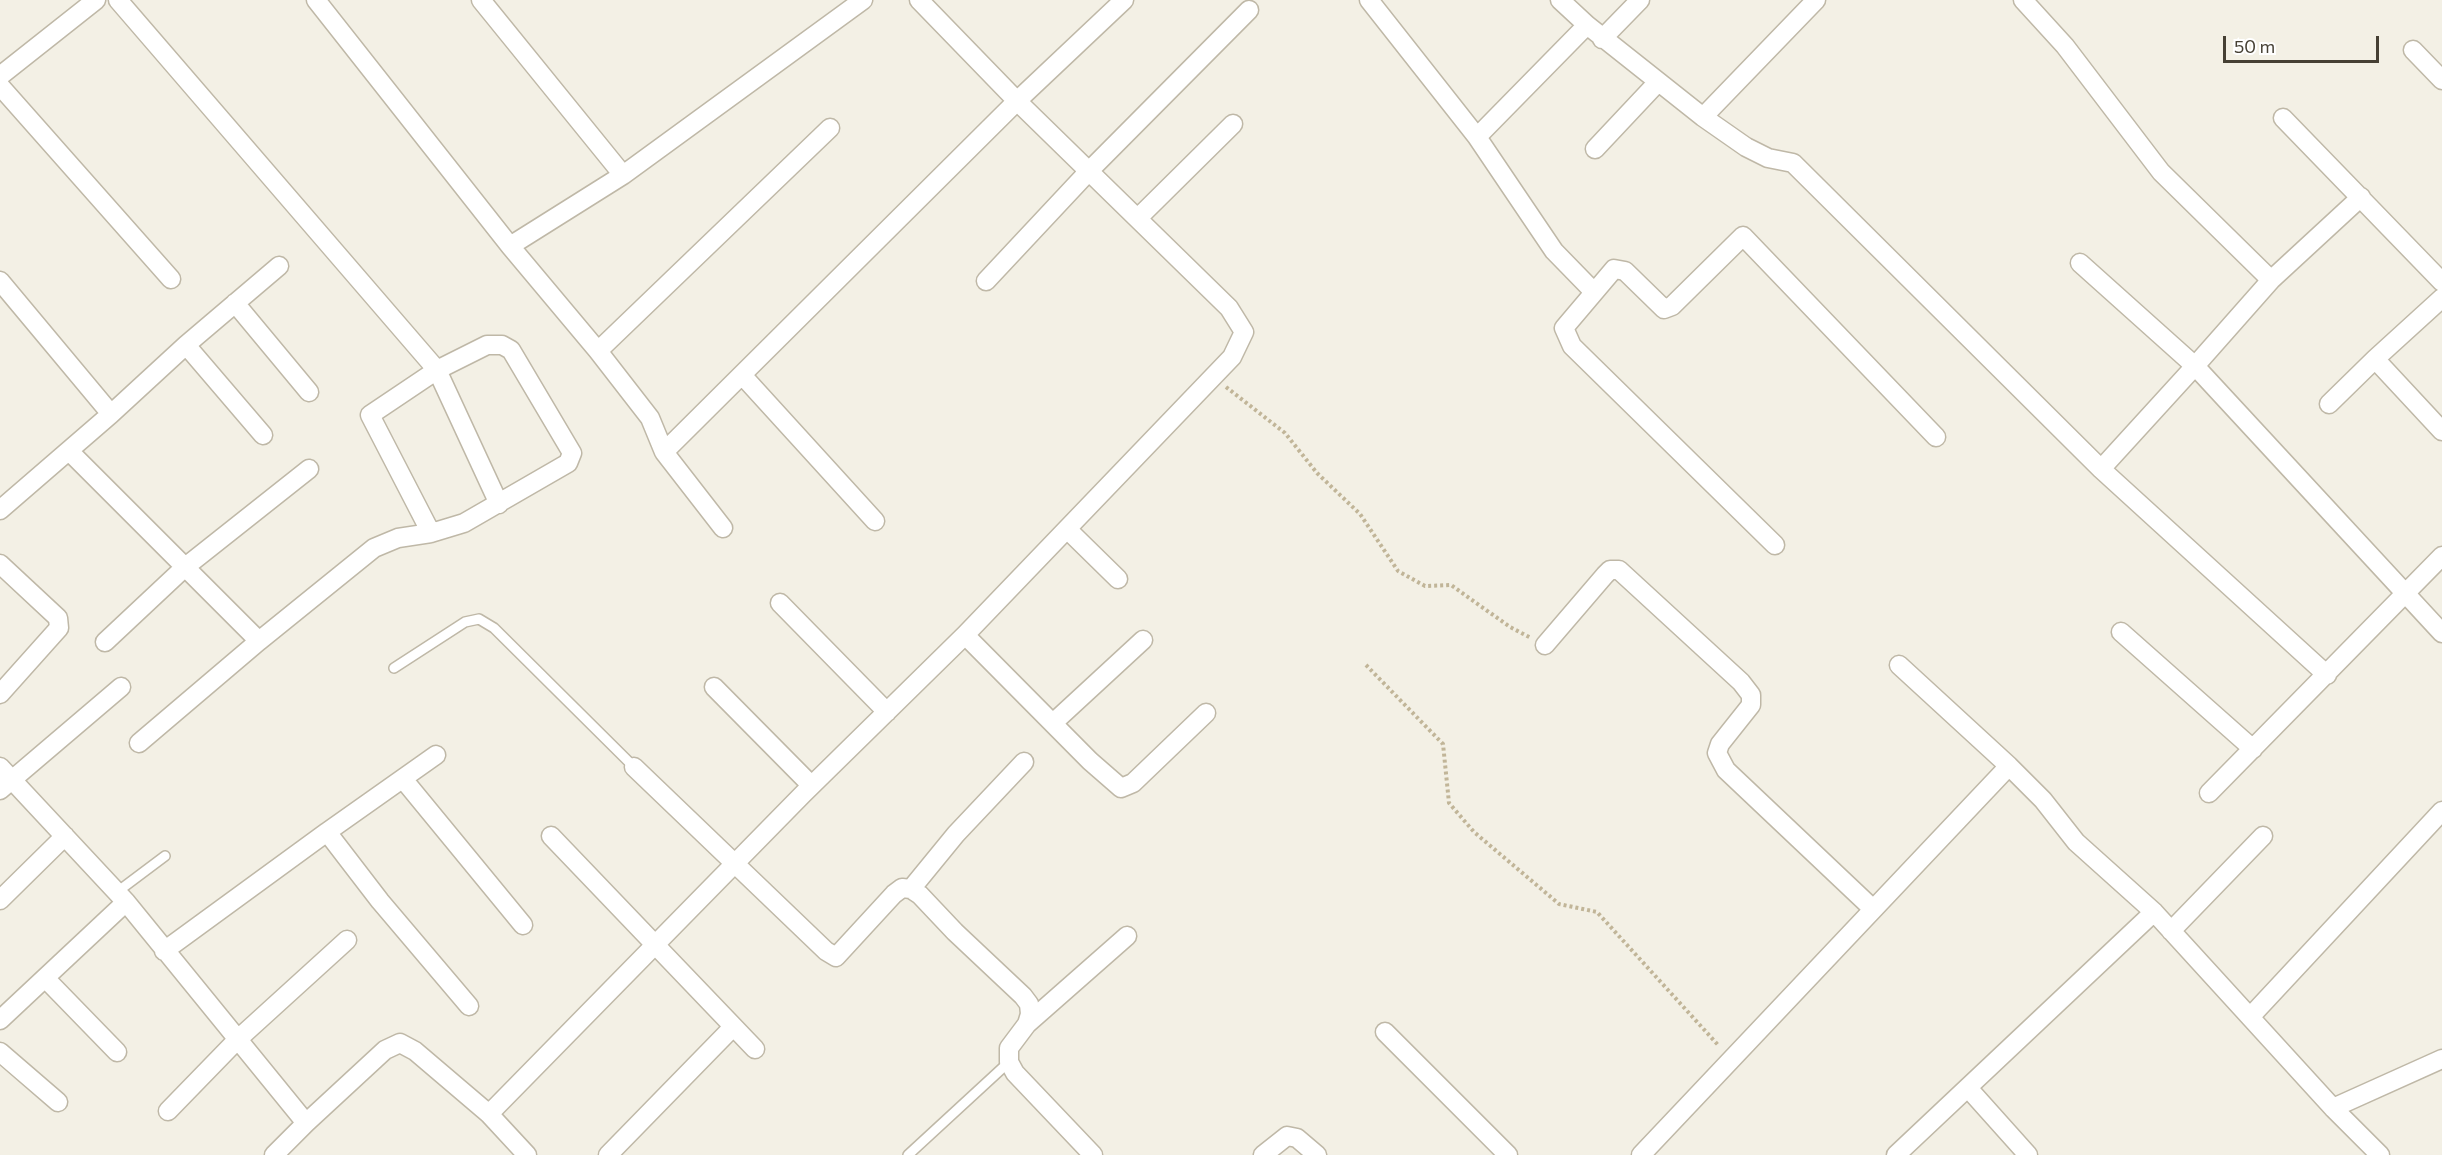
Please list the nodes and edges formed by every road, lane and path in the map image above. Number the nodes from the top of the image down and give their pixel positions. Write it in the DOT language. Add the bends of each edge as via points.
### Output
graph roads {
  1 [pos="96,0"];
  2 [pos="118,0"];
  3 [pos="316,0"];
  4 [pos="481,0"];
  5 [pos="863,0"];
  6 [pos="919,0"];
  7 [pos="1124,0"];
  8 [pos="1369,0"];
  9 [pos="1560,0"];
  10 [pos="1640,0"];
  11 [pos="1816,0"];
  12 [pos="2023,0"];
  13 [pos="842,6"];
  14 [pos="1249,10"];
  15 [pos="1587,25"];
  16 [pos="1602,39"];
  17 [pos="2413,50"];
  18 [pos="0,76"];
  19 [pos="2442,80"];
  20 [pos="1658,82"];
  21 [pos="0,86"];
  22 [pos="1017,101"];
  23 [pos="1703,117"];
  24 [pos="2283,118"];
  25 [pos="1233,124"];
  26 [pos="830,128"];
  27 [pos="1477,137"];
  28 [pos="1595,149"];
  29 [pos="1089,171"];
  30 [pos="623,175"];
  31 [pos="2361,197"];
  32 [pos="1138,218"];
  33 [pos="510,246"];
  34 [pos="2080,263"];
  35 [pos="279,266"];
  36 [pos="171,279"];
  37 [pos="2271,280"];
  38 [pos="0,281"];
  39 [pos="986,281"];
  40 [pos="2442,282"];
  41 [pos="1593,291"];
  42 [pos="2442,298"];
  43 [pos="235,303"];
  44 [pos="186,345"];
  45 [pos="598,351"];
  46 [pos="2375,359"];
  47 [pos="2195,366"];
  48 [pos="436,370"];
  49 [pos="742,375"];
  50 [pos="1214,377"];
  51 [pos="309,392"];
  52 [pos="2329,404"];
  53 [pos="111,414"];
  54 [pos="2442,431"];
  55 [pos="263,435"];
  56 [pos="1936,437"];
  57 [pos="69,451"];
  58 [pos="664,452"];
  59 [pos="309,469"];
  60 [pos="2101,469"];
  61 [pos="499,504"];
  62 [pos="0,510"];
  63 [pos="875,521"];
  64 [pos="723,528"];
  65 [pos="1067,529"];
  66 [pos="431,534"];
  67 [pos="1775,545"];
  68 [pos="2442,556"];
  69 [pos="0,564"];
  70 [pos="184,568"];
  71 [pos="1118,579"];
  72 [pos="2404,594"];
  73 [pos="780,603"];
  74 [pos="2121,632"];
  75 [pos="2442,633"];
  76 [pos="965,635"];
  77 [pos="1143,640"];
  78 [pos="259,641"];
  79 [pos="105,642"];
  80 [pos="1545,645"];
  81 [pos="1366,665"];
  82 [pos="1899,665"];
  83 [pos="394,668"];
  84 [pos="2327,675"];
  85 [pos="121,687"];
  86 [pos="714,687"];
  87 [pos="0,694"];
  88 [pos="887,711"];
  89 [pos="1206,713"];
  90 [pos="1053,723"];
  91 [pos="139,743"];
  92 [pos="2253,749"];
  93 [pos="436,755"];
  94 [pos="1024,762"];
  95 [pos="2009,766"];
  96 [pos="634,767"];
  97 [pos="4,779"];
  98 [pos="403,779"];
  99 [pos="812,785"];
  100 [pos="2209,793"];
  101 [pos="2442,811"];
  102 [pos="327,832"];
  103 [pos="65,836"];
  104 [pos="550,836"];
  105 [pos="2263,836"];
  106 [pos="165,856"];
  107 [pos="734,864"];
  108 [pos="911,889"];
  109 [pos="122,897"];
  110 [pos="0,900"];
  111 [pos="1873,909"];
  112 [pos="2154,912"];
  113 [pos="523,925"];
  114 [pos="2171,931"];
  115 [pos="1127,936"];
  116 [pos="347,940"];
  117 [pos="653,946"];
  118 [pos="164,951"];
  119 [pos="45,978"];
  120 [pos="469,1006"];
  121 [pos="2251,1016"];
  122 [pos="0,1020"];
  123 [pos="1027,1024"];
  124 [pos="733,1027"];
  125 [pos="1384,1032"];
  126 [pos="237,1040"];
  127 [pos="755,1049"];
  128 [pos="0,1052"];
  129 [pos="117,1052"];
  130 [pos="1731,1059"];
  131 [pos="2442,1059"];
  132 [pos="1009,1062"];
  133 [pos="1968,1088"];
  134 [pos="58,1102"];
  135 [pos="2332,1108"];
  136 [pos="168,1111"];
  137 [pos="489,1114"];
  138 [pos="306,1123"];
  139 [pos="274,1155"];
  140 [pos="527,1155"];
  141 [pos="608,1155"];
  142 [pos="908,1155"];
  143 [pos="1094,1155"];
  144 [pos="1263,1155"];
  145 [pos="1317,1155"];
  146 [pos="1508,1155"];
  147 [pos="1641,1155"];
  148 [pos="1896,1155"];
  149 [pos="2028,1155"];
  150 [pos="2380,1155"];
  1 -- 18 [label="street"];
  2 -- 48 [label="street"];
  3 -- 33 [label="street"];
  4 -- 30 [label="street"];
  5 -- 13 [label="street"];
  6 -- 22 [label="street"];
  7 -- 22 [label="street"];
  8 -- 27 [label="street"];
  9 -- 15 [label="street"];
  10 -- 16 [label="street"];
  11 -- 23 [label="street"];
  12 -- 37 [label="street" via="2066,46 2161,172"];
  13 -- 30 [label="street"];
  14 -- 29 [label="street"];
  15 -- 16 [label="street"];
  15 -- 27 [label="street"];
  16 -- 20 [label="street"];
  17 -- 19 [label="street"];
  20 -- 23 [label="street"];
  20 -- 28 [label="street"];
  21 -- 36 [label="street"];
  22 -- 29 [label="street"];
  22 -- 49 [label="street"];
  23 -- 60 [label="street" via="1746,147 1768,158 1793,163"];
  24 -- 31 [label="street"];
  25 -- 32 [label="street"];
  26 -- 45 [label="street"];
  27 -- 41 [label="street" via="1554,251"];
  29 -- 32 [label="street"];
  29 -- 39 [label="street"];
  30 -- 33 [label="street"];
  31 -- 37 [label="street"];
  31 -- 40 [label="street"];
  32 -- 50 [label="street" via="1229,308 1244,332 1232,357"];
  33 -- 45 [label="street"];
  34 -- 47 [label="street"];
  35 -- 43 [label="street"];
  37 -- 47 [label="street"];
  38 -- 53 [label="street"];
  41 -- 56 [label="street" via="1614,269 1625,271 1664,309 1672,306 1743,236"];
  41 -- 67 [label="street" via="1564,328 1572,346"];
  42 -- 46 [label="street"];
  43 -- 44 [label="street"];
  43 -- 51 [label="street"];
  44 -- 53 [label="street"];
  44 -- 55 [label="street"];
  45 -- 58 [label="street" via="650,418"];
  46 -- 52 [label="street"];
  46 -- 54 [label="street"];
  47 -- 60 [label="street"];
  47 -- 72 [label="street"];
  48 -- 61 [label="street"];
  48 -- 61 [label="street" via="494,343 511,350 572,453 568,462"];
  48 -- 66 [label="street" via="370,416"];
  49 -- 58 [label="street"];
  49 -- 63 [label="street"];
  50 -- 65 [label="street"];
  50 -- 80 [label="path" via="1285,433 1317,473 1360,514 1398,571 1425,586 1451,585 1510,627"];
  53 -- 57 [label="street"];
  57 -- 62 [label="street"];
  57 -- 70 [label="street"];
  58 -- 64 [label="street"];
  59 -- 70 [label="street"];
  60 -- 84 [label="street"];
  61 -- 66 [label="street" via="464,523"];
  65 -- 71 [label="street"];
  65 -- 76 [label="street"];
  66 -- 78 [label="street" via="398,538 374,548"];
  68 -- 72 [label="street"];
  69 -- 87 [label="street" via="58,618 59,628"];
  70 -- 78 [label="street"];
  70 -- 79 [label="street"];
  72 -- 75 [label="street"];
  72 -- 84 [label="street"];
  73 -- 88 [label="street"];
  74 -- 92 [label="street"];
  76 -- 88 [label="street"];
  76 -- 90 [label="street"];
  77 -- 90 [label="street"];
  78 -- 91 [label="street"];
  80 -- 111 [label="street" via="1605,575 1610,570 1619,570 1751,695 1751,705 1719,744 1717,753 1726,770"];
  81 -- 130 [label="path" via="1443,744 1449,803 1474,832 1559,904 1598,912"];
  82 -- 95 [label="street"];
  83 -- 96 [label="lane" via="465,622 479,620 494,628"];
  84 -- 92 [label="street"];
  85 -- 97 [label="street"];
  86 -- 99 [label="street"];
  88 -- 99 [label="street"];
  89 -- 90 [label="street" via="1127,788 1114,784"];
  92 -- 100 [label="street"];
  93 -- 98 [label="street"];
  94 -- 108 [label="street"];
  95 -- 111 [label="street"];
  95 -- 112 [label="street" via="2043,800 2076,842"];
  96 -- 107 [label="street"];
  97 -- 103 [label="street"];
  98 -- 102 [label="street"];
  98 -- 113 [label="street"];
  99 -- 107 [label="street"];
  101 -- 121 [label="street"];
  102 -- 118 [label="street"];
  102 -- 120 [label="street"];
  103 -- 109 [label="street"];
  103 -- 110 [label="street"];
  104 -- 117 [label="street"];
  105 -- 114 [label="street"];
  106 -- 109 [label="lane"];
  107 -- 108 [label="street" via="836,957 894,894 902,888"];
  107 -- 117 [label="street"];
  108 -- 123 [label="street" via="1023,996 1029,1004"];
  109 -- 118 [label="street"];
  109 -- 119 [label="street"];
  111 -- 130 [label="street"];
  112 -- 114 [label="street"];
  112 -- 133 [label="street"];
  114 -- 121 [label="street"];
  115 -- 123 [label="street"];
  116 -- 126 [label="street"];
  117 -- 124 [label="street"];
  117 -- 137 [label="street"];
  118 -- 126 [label="street"];
  119 -- 122 [label="street"];
  119 -- 129 [label="street"];
  121 -- 135 [label="street"];
  123 -- 132 [label="street" via="1009,1048"];
  124 -- 127 [label="street"];
  124 -- 141 [label="street"];
  125 -- 146 [label="street"];
  126 -- 136 [label="street"];
  126 -- 138 [label="street"];
  128 -- 134 [label="street"];
  130 -- 147 [label="street"];
  131 -- 135 [label="street"];
  132 -- 142 [label="lane"];
  132 -- 143 [label="street"];
  133 -- 148 [label="street"];
  133 -- 149 [label="street"];
  135 -- 150 [label="street"];
  137 -- 138 [label="street" via="415,1051 400,1043 385,1050"];
  137 -- 140 [label="street"];
  138 -- 139 [label="street"];
  144 -- 145 [label="street" via="1287,1136 1297,1138"];
}
